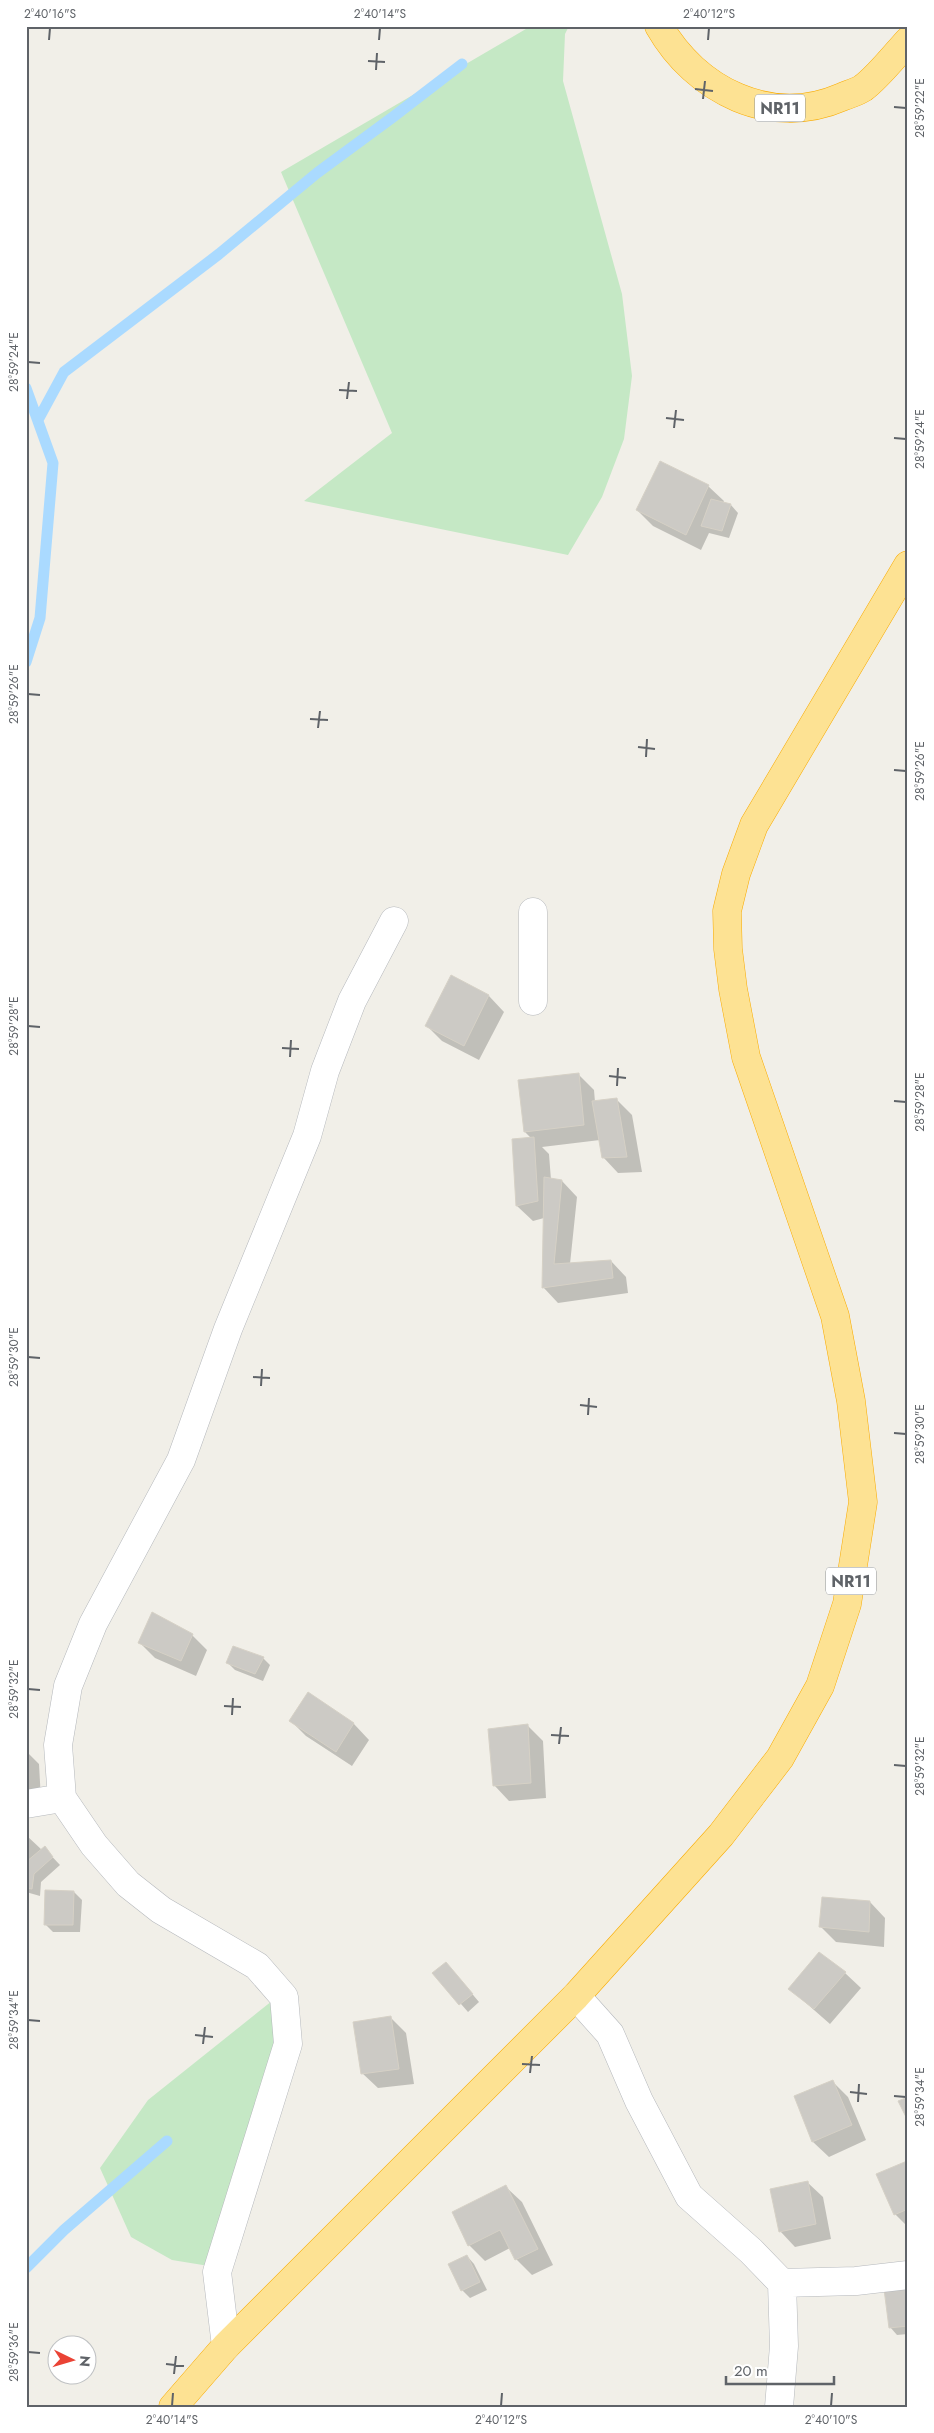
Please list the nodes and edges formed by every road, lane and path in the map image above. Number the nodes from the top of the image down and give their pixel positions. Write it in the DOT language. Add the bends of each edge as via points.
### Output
graph roads {
  1 [pos="659,26"];
  2 [pos="908,41"];
  3 [pos="908,565"];
  4 [pos="533,912"];
  5 [pos="394,921"];
  6 [pos="533,1001"];
  7 [pos="62,1798"];
  8 [pos="26,1804"];
  9 [pos="576,1996"];
  10 [pos="908,2275"];
  11 [pos="782,2283"];
  12 [pos="226,2346"];
  13 [pos="173,2407"];
  14 [pos="779,2407"];
  1 -- 2 [label="highway, NR11" via="668,43 688,66 706,80 738,98 769,107 805,109 827,104 863,88"];
  3 -- 9 [label="highway, NR11" via="754,825 727,911 733,989 746,1057 835,1316 852,1401 863,1502 847,1604 820,1686 780,1758 721,1835"];
  4 -- 6 [label="street"];
  5 -- 7 [label="street" via="352,1001 325,1071 307,1136 228,1330 181,1460 93,1624 68,1686 58,1745"];
  7 -- 8 [label="street"];
  7 -- 12 [label="street" via="94,1845 128,1884 161,1910 257,1966 284,1997 288,2044 217,2272"];
  9 -- 11 [label="street" via="610,2034 689,2196"];
  9 -- 12 [label="highway, NR11"];
  10 -- 11 [label="street" via="856,2281"];
  11 -- 14 [label="street" via="784,2346"];
  12 -- 13 [label="highway, NR11"];
}
